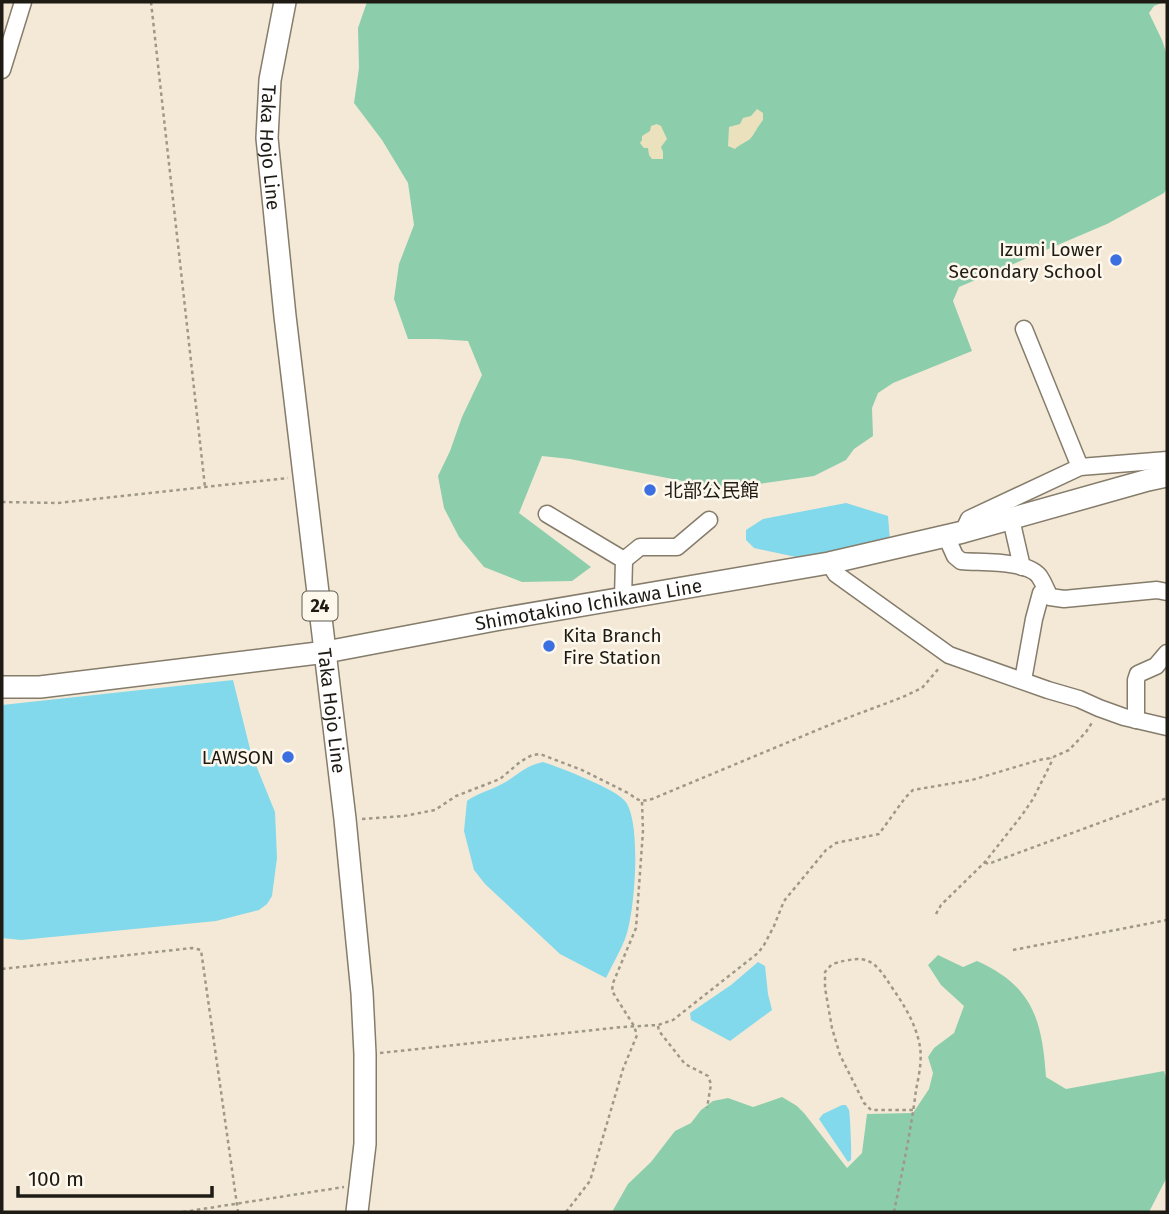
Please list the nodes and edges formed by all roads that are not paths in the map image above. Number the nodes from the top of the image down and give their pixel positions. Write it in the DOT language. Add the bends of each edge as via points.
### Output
graph roads {
  1 [pos="23,2"];
  2 [pos="285,2"];
  3 [pos="2,70"];
  4 [pos="1024,329"];
  5 [pos="1167,460"];
  6 [pos="1080,467"];
  7 [pos="1167,476"];
  8 [pos="547,514"];
  9 [pos="1011,519"];
  10 [pos="709,520"];
  11 [pos="954,534"];
  12 [pos="624,560"];
  13 [pos="829,564"];
  14 [pos="1022,566"];
  15 [pos="1045,590"];
  16 [pos="1167,592"];
  17 [pos="623,598"];
  18 [pos="326,652"];
  19 [pos="1167,653"];
  20 [pos="1023,680"];
  21 [pos="2,687"];
  22 [pos="1136,720"];
  23 [pos="1167,727"];
  24 [pos="357,1212"];
  1 -- 3 [label="street"];
  2 -- 18 [label="main road, Taka Hojo Line / 24" via="270,80 267,138"];
  4 -- 6 [label="street"];
  5 -- 6 [label="street"];
  6 -- 11 [label="street" via="969,520"];
  7 -- 9 [label="main road, Shimotakino Ichikawa Line"];
  8 -- 12 [label="street"];
  9 -- 11 [label="main road, Shimotakino Ichikawa Line"];
  9 -- 14 [label="street"];
  10 -- 12 [label="street" via="677,547 640,547"];
  11 -- 13 [label="main road, Shimotakino Ichikawa Line"];
  11 -- 14 [label="street" via="955,556 961,561"];
  12 -- 17 [label="street"];
  13 -- 17 [label="main road, Shimotakino Ichikawa Line"];
  13 -- 20 [label="street" via="836,574 949,655"];
  14 -- 15 [label="street" via="1039,576"];
  15 -- 16 [label="street" via="1050,597 1065,599"];
  15 -- 20 [label="street" via="1034,619"];
  17 -- 18 [label="main road, Shimotakino Ichikawa Line"];
  18 -- 21 [label="main road, Shimotakino Ichikawa Line" via="40,687"];
  18 -- 24 [label="main road, Taka Hojo Line / 24" via="362,993 365,1144"];
  19 -- 22 [label="street" via="1156,666 1138,674"];
  20 -- 22 [label="street"];
  22 -- 23 [label="street"];
}
